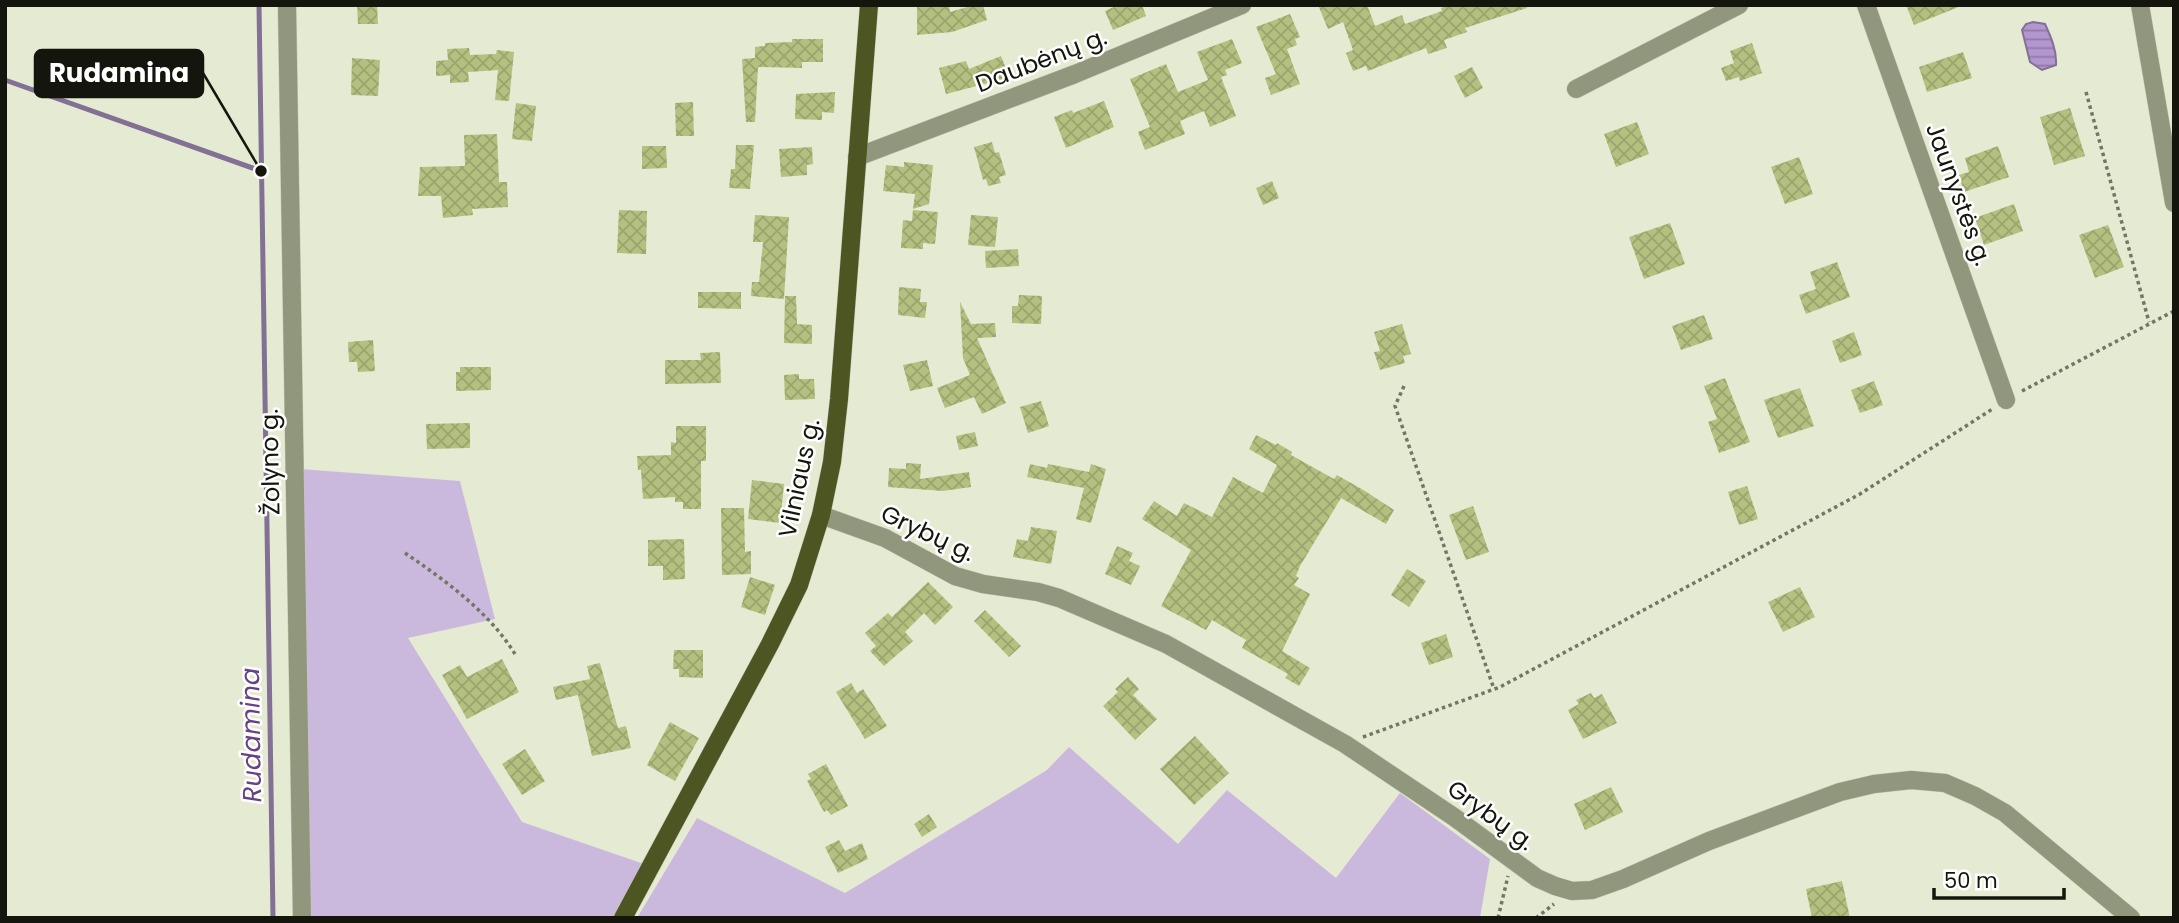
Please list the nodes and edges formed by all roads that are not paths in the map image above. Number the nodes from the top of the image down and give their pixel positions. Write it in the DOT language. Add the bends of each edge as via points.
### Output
graph roads {
  1 [pos="287,5"];
  2 [pos="869,5"];
  3 [pos="1242,5"];
  4 [pos="1740,5"];
  5 [pos="1866,5"];
  6 [pos="2140,5"];
  7 [pos="1576,89"];
  8 [pos="857,157"];
  9 [pos="2174,203"];
  10 [pos="2006,400"];
  11 [pos="821,515"];
  12 [pos="302,918"];
  13 [pos="623,918"];
  14 [pos="2131,918"];
  1 -- 12 [label="street, Žolyno g."];
  2 -- 8 [label="main road, Vilniaus g."];
  3 -- 8 [label="street, Daubėnų g."];
  4 -- 7 [label="street"];
  5 -- 10 [label="street, Jaunystės g."];
  6 -- 9 [label="street"];
  8 -- 11 [label="main road, Vilniaus g." via="839,399"];
  11 -- 13 [label="main road, Vilniaus g." via="799,585"];
  11 -- 14 [label="street, Grybų g." via="885,538 955,576 1059,598 1166,644 1345,744 1555,886 1592,890 1840,792 1922,781 1945,783 2005,813"];
}
